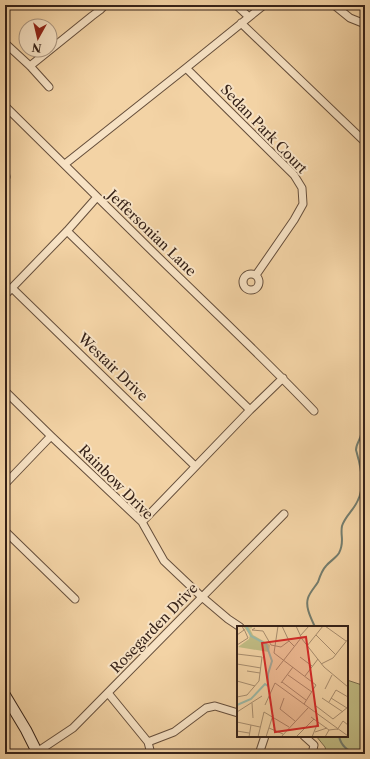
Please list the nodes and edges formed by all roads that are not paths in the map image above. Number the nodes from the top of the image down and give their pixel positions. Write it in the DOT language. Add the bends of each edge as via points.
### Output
graph roads {
  1 [pos="105,5"];
  2 [pos="236,5"];
  3 [pos="264,5"];
  4 [pos="334,5"];
  5 [pos="248,17"];
  6 [pos="242,23"];
  7 [pos="365,24"];
  8 [pos="5,43"];
  9 [pos="30,66"];
  10 [pos="186,68"];
  11 [pos="49,88"];
  12 [pos="5,106"];
  13 [pos="365,142"];
  14 [pos="65,164"];
  15 [pos="5,172"];
  16 [pos="5,180"];
  17 [pos="97,197"];
  18 [pos="68,231"];
  19 [pos="256,275"];
  20 [pos="12,288"];
  21 [pos="5,295"];
  22 [pos="282,378"];
  23 [pos="5,391"];
  24 [pos="250,410"];
  25 [pos="314,411"];
  26 [pos="51,436"];
  27 [pos="195,466"];
  28 [pos="5,484"];
  29 [pos="284,514"];
  30 [pos="142,522"];
  31 [pos="5,531"];
  32 [pos="202,597"];
  33 [pos="75,599"];
  34 [pos="239,626"];
  35 [pos="108,693"];
  36 [pos="5,695"];
  37 [pos="237,713"];
  38 [pos="265,737"];
  39 [pos="305,737"];
  40 [pos="148,742"];
  41 [pos="37,753"];
  42 [pos="151,754"];
  43 [pos="259,754"];
  44 [pos="312,754"];
  1 -- 9 [label="street"];
  2 -- 5 [label="street"];
  3 -- 5 [label="street"];
  4 -- 7 [label="street" via="350,18"];
  5 -- 6 [label="street"];
  6 -- 10 [label="street"];
  6 -- 13 [label="street"];
  8 -- 9 [label="street"];
  9 -- 11 [label="street"];
  10 -- 14 [label="street"];
  10 -- 19 [label="street, Sedan Park Court" via="294,175 302,188 303,204"];
  12 -- 14 [label="street, Jeffersonian Lane"];
  14 -- 17 [label="street, Jeffersonian Lane"];
  15 -- 16 [label="street"];
  17 -- 18 [label="street"];
  17 -- 22 [label="street, Jeffersonian Lane"];
  18 -- 20 [label="street"];
  18 -- 24 [label="street"];
  20 -- 21 [label="street"];
  20 -- 27 [label="street, Westair Drive"];
  22 -- 24 [label="street"];
  22 -- 25 [label="street, Jeffersonian Lane"];
  23 -- 26 [label="street, Rainbow Drive"];
  24 -- 27 [label="street"];
  26 -- 28 [label="street"];
  26 -- 30 [label="street, Rainbow Drive"];
  27 -- 30 [label="street"];
  29 -- 32 [label="street, Rosegarden Drive"];
  30 -- 32 [label="street, Rainbow Drive" via="164,561"];
  31 -- 33 [label="street"];
  32 -- 34 [label="street, Rainbow Drive"];
  32 -- 35 [label="street, Rosegarden Drive"];
  35 -- 40 [label="street"];
  35 -- 41 [label="street, Rosegarden Drive" via="73,728"];
  36 -- 41 [label="main road"];
  37 -- 40 [label="street" via="215,706 206,708 174,732"];
  38 -- 43 [label="street"];
  39 -- 44 [label="street" via="314,745"];
  40 -- 42 [label="street"];
}
